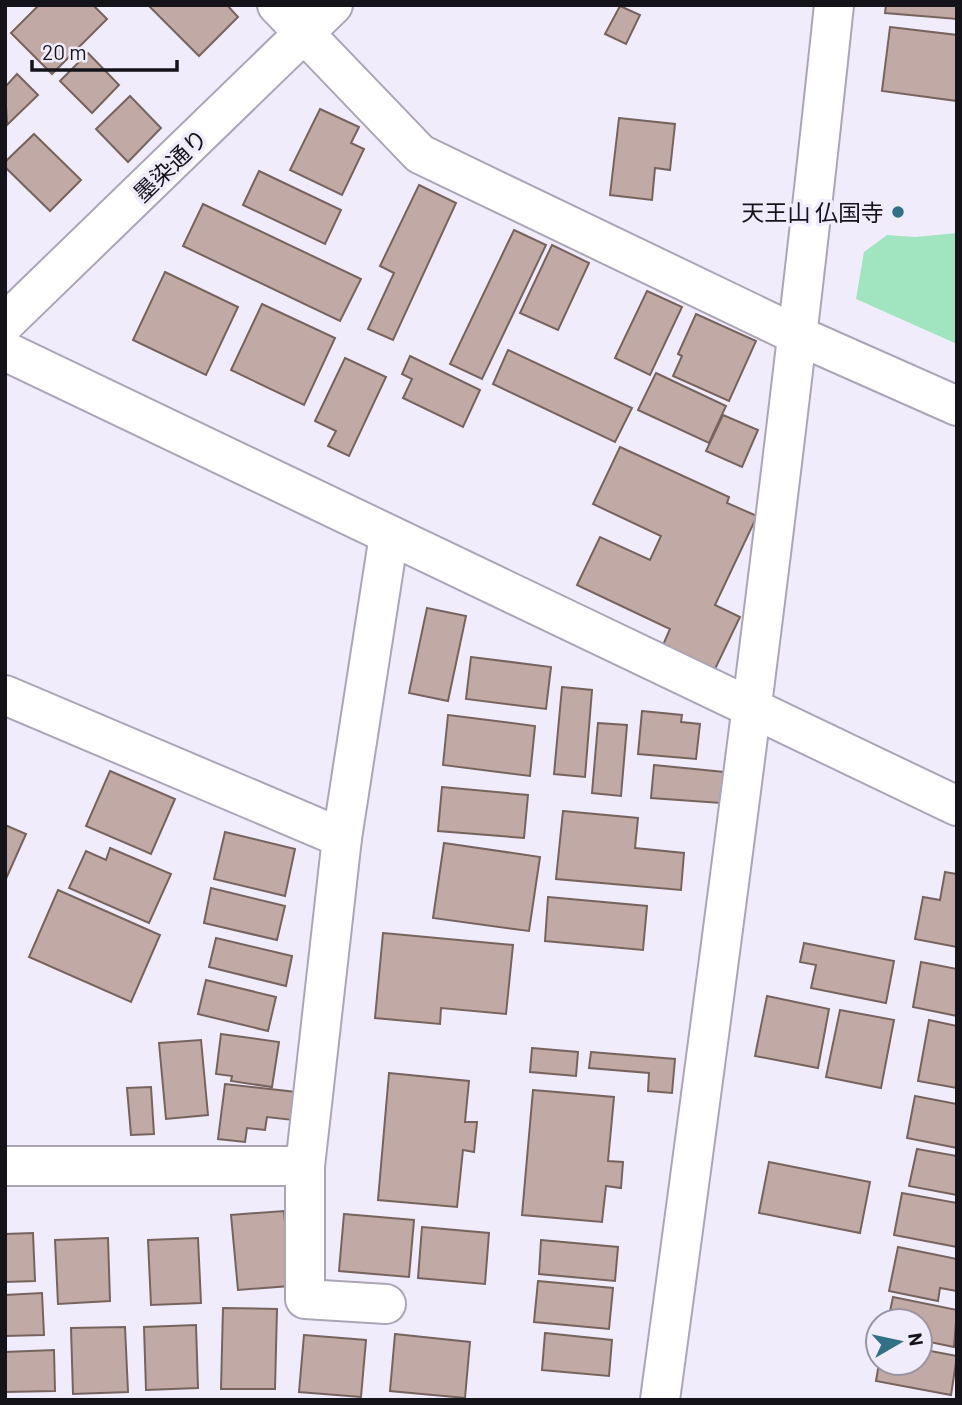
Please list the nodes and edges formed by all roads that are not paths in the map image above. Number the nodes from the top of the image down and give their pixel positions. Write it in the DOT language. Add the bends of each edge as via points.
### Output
graph roads {
  1 [pos="277,5"];
  2 [pos="333,5"];
  3 [pos="834,5"];
  4 [pos="303,35"];
  5 [pos="5,323"];
  6 [pos="799,336"];
  7 [pos="5,351"];
  8 [pos="957,406"];
  9 [pos="389,534"];
  10 [pos="5,695"];
  11 [pos="753,709"];
  12 [pos="957,806"];
  13 [pos="342,838"];
  14 [pos="5,1166"];
  15 [pos="305,1166"];
  16 [pos="386,1304"];
  17 [pos="660,1400"];
  1 -- 4 [label="street"];
  2 -- 4 [label="street, 墨染通り"];
  3 -- 6 [label="street"];
  4 -- 5 [label="street, 墨染通り"];
  4 -- 6 [label="street" via="420,154"];
  6 -- 8 [label="street"];
  6 -- 11 [label="street"];
  7 -- 9 [label="street"];
  9 -- 11 [label="street"];
  9 -- 13 [label="street"];
  10 -- 13 [label="street"];
  11 -- 12 [label="street"];
  11 -- 17 [label="street"];
  13 -- 15 [label="street"];
  14 -- 15 [label="street"];
  15 -- 16 [label="street" via="305,1299"];
}
